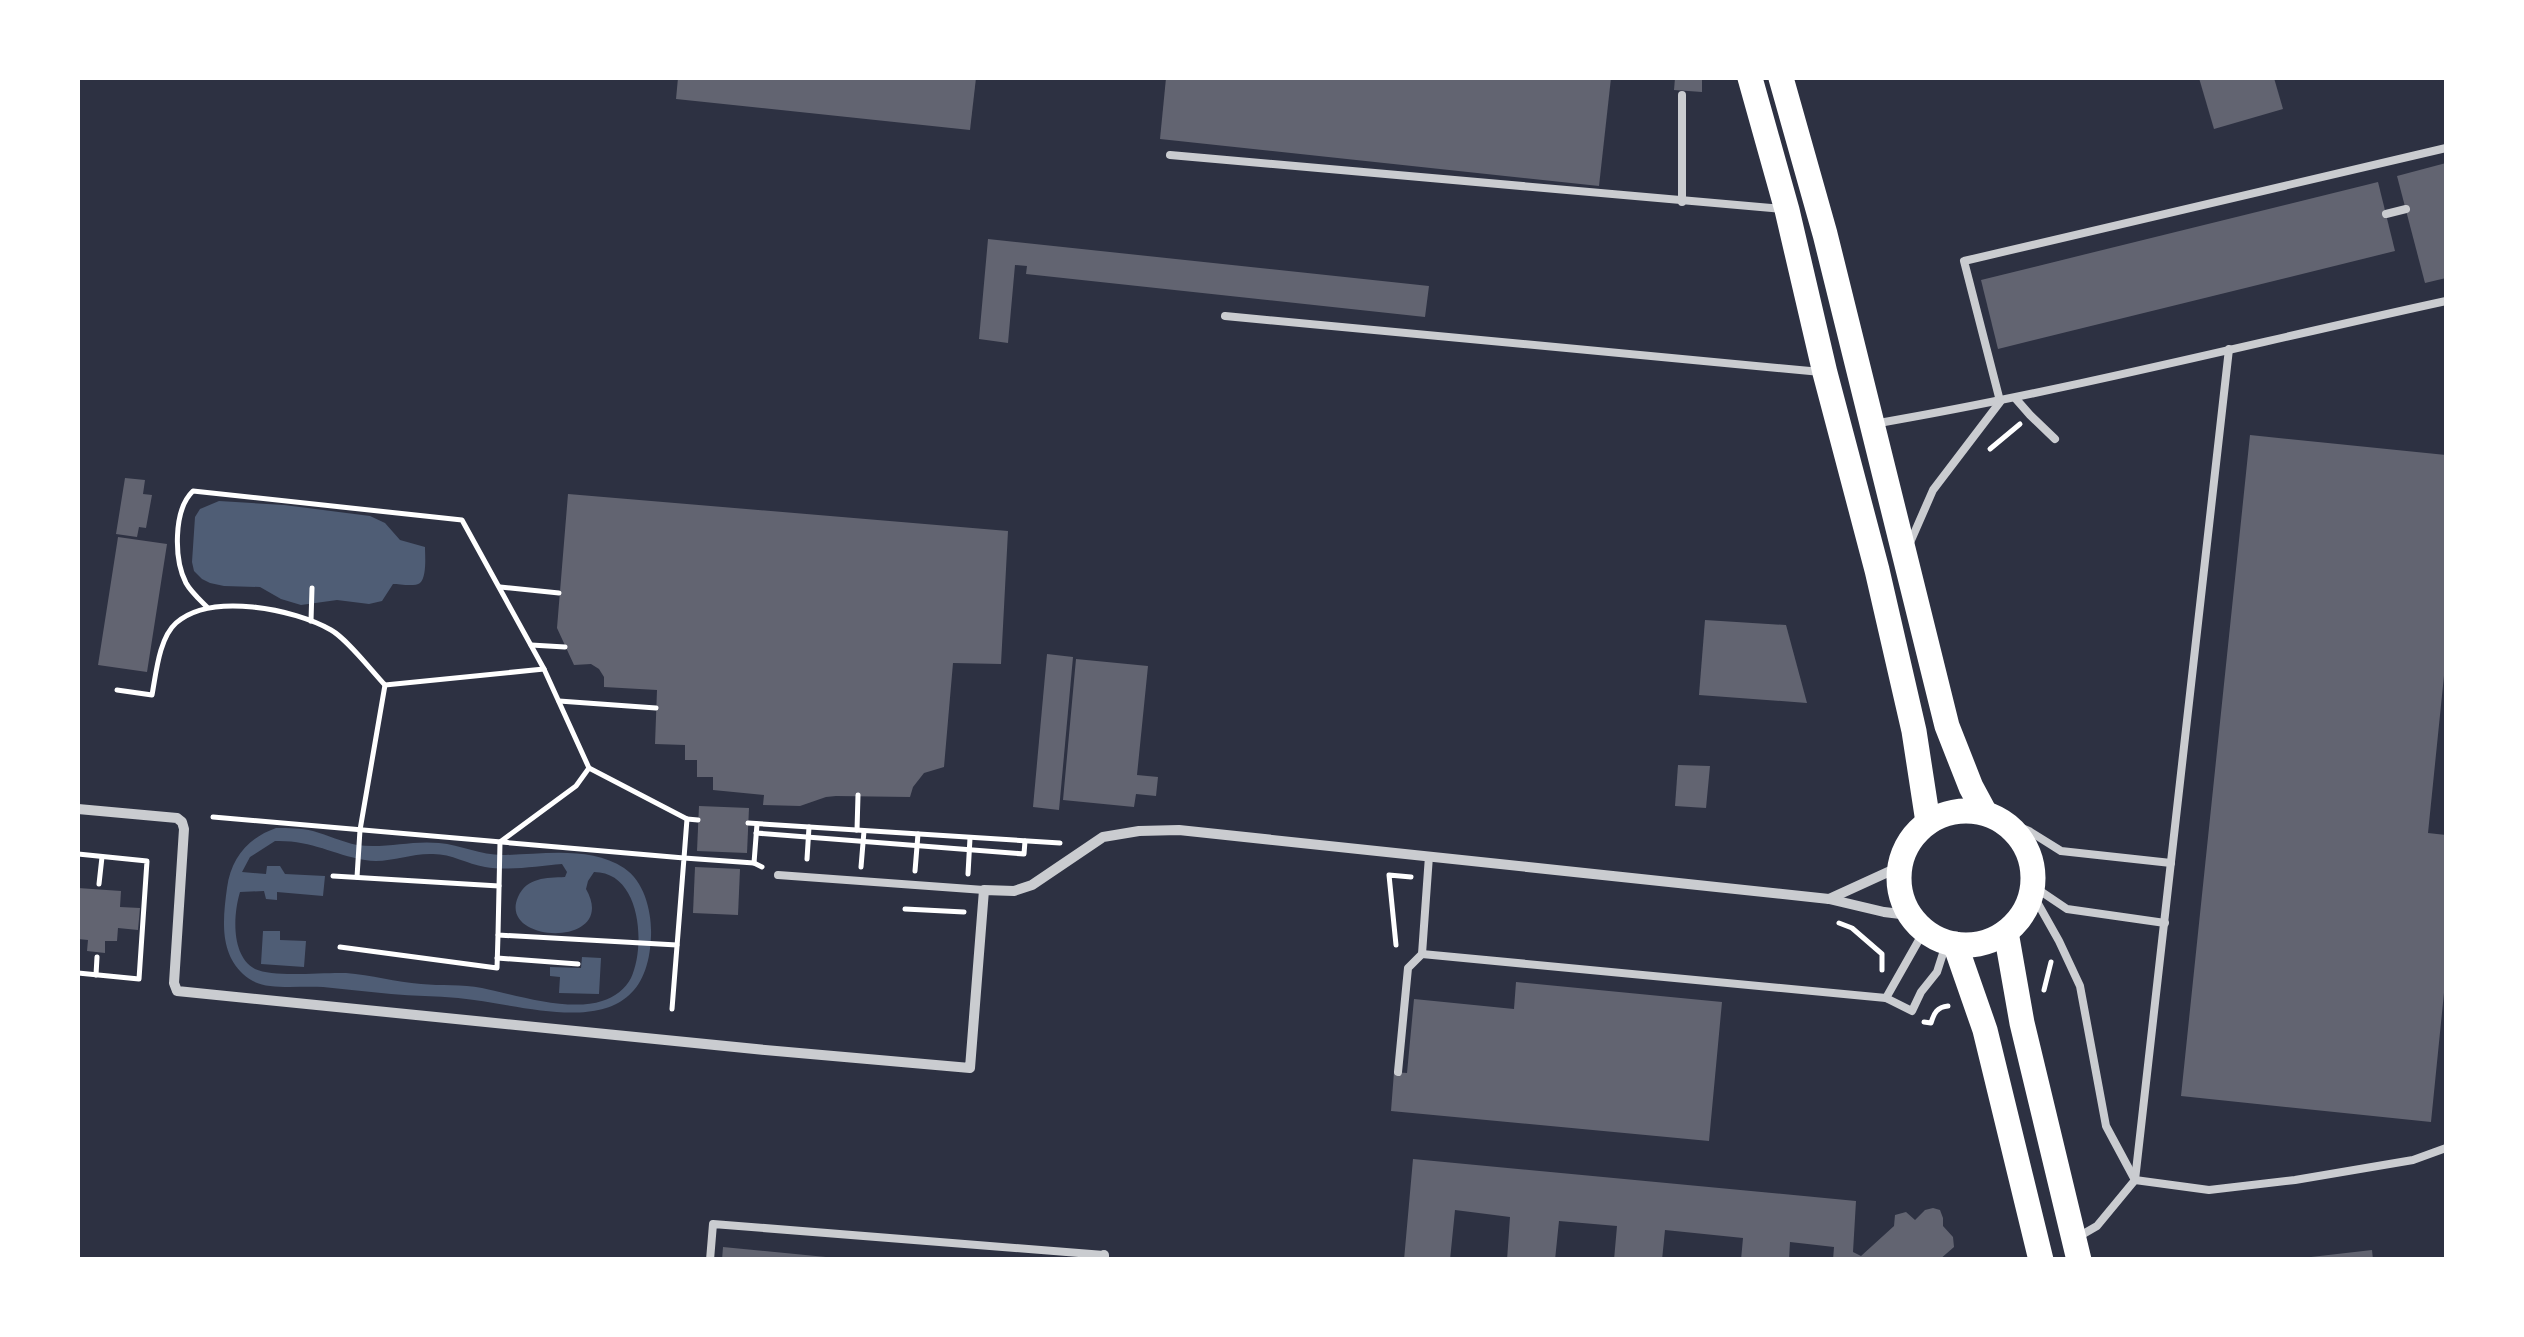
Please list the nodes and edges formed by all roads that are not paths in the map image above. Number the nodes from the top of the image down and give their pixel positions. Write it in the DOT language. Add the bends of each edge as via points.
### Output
graph roads {
  1 [pos="1750,78"];
  2 [pos="1781,78"];
  3 [pos="1682,95"];
  4 [pos="2446,148"];
  5 [pos="1170,155"];
  6 [pos="1682,202"];
  7 [pos="2406,209"];
  8 [pos="1787,210"];
  9 [pos="2386,214"];
  10 [pos="2446,301"];
  11 [pos="1989,314"];
  12 [pos="1226,316"];
  13 [pos="1979,317"];
  14 [pos="2229,348"];
  15 [pos="1825,373"];
  16 [pos="2016,399"];
  17 [pos="2000,402"];
  18 [pos="1874,424"];
  19 [pos="2056,438"];
  20 [pos="1905,554"];
  21 [pos="78,809"];
  22 [pos="1992,816"];
  23 [pos="1928,822"];
  24 [pos="1429,856"];
  25 [pos="2172,863"];
  26 [pos="1899,867"];
  27 [pos="778,875"];
  28 [pos="984,890"];
  29 [pos="2032,890"];
  30 [pos="1829,899"];
  31 [pos="2165,923"];
  32 [pos="2006,932"];
  33 [pos="1934,933"];
  34 [pos="1422,954"];
  35 [pos="1883,998"];
  36 [pos="1398,1072"];
  37 [pos="2446,1148"];
  38 [pos="2136,1180"];
  39 [pos="2077,1249"];
  40 [pos="1104,1257"];
  41 [pos="710,1260"];
  42 [pos="2041,1260"];
  1 -- 8 [label="main road"];
  2 -- 18 [label="main road"];
  3 -- 6 [label="lane"];
  4 -- 13 [label="lane" via="1964,261"];
  5 -- 6 [label="lane"];
  6 -- 8 [label="lane"];
  7 -- 9 [label="lane"];
  8 -- 15 [label="main road"];
  10 -- 14 [label="lane"];
  11 -- 13 [label="lane"];
  12 -- 15 [label="lane"];
  13 -- 17 [label="lane"];
  14 -- 16 [label="lane"];
  14 -- 25 [label="lane"];
  15 -- 23 [label="main road" via="1906,696"];
  16 -- 17 [label="lane"];
  16 -- 19 [label="lane"];
  17 -- 18 [label="lane"];
  17 -- 20 [label="lane" via="1933,490"];
  18 -- 20 [label="main road"];
  20 -- 22 [label="main road" via="1947,726 1971,788"];
  21 -- 28 [label="street" via="182,822 174,983 185,993 765,1050 970,1068"];
  22 -- 23 [label="main road" via="1961,810"];
  22 -- 25 [label="lane" via="2061,850"];
  22 -- 29 [label="main road" via="2022,841"];
  23 -- 26 [label="main road" via="1909,841"];
  24 -- 28 [label="street" via="1179,830 1138,832 1102,836 1032,885"];
  24 -- 30 [label="street"];
  24 -- 34 [label="lane"];
  25 -- 31 [label="lane"];
  26 -- 30 [label="street"];
  26 -- 33 [label="main road" via="1902,900"];
  27 -- 28 [label="lane"];
  29 -- 31 [label="lane" via="2067,909"];
  29 -- 32 [label="main road"];
  29 -- 38 [label="lane" via="2080,986 2106,1126"];
  30 -- 33 [label="street"];
  31 -- 38 [label="lane"];
  32 -- 33 [label="main road" via="1982,943"];
  32 -- 39 [label="main road"];
  33 -- 35 [label="lane"];
  33 -- 35 [label="lane" via="1937,972 1912,1010"];
  33 -- 42 [label="main road" via="1986,1030"];
  34 -- 35 [label="lane"];
  34 -- 36 [label="lane" via="1408,968"];
  37 -- 38 [label="lane" via="2413,1160 2209,1190"];
  38 -- 39 [label="lane"];
  40 -- 41 [label="lane" via="713,1224"];
}
